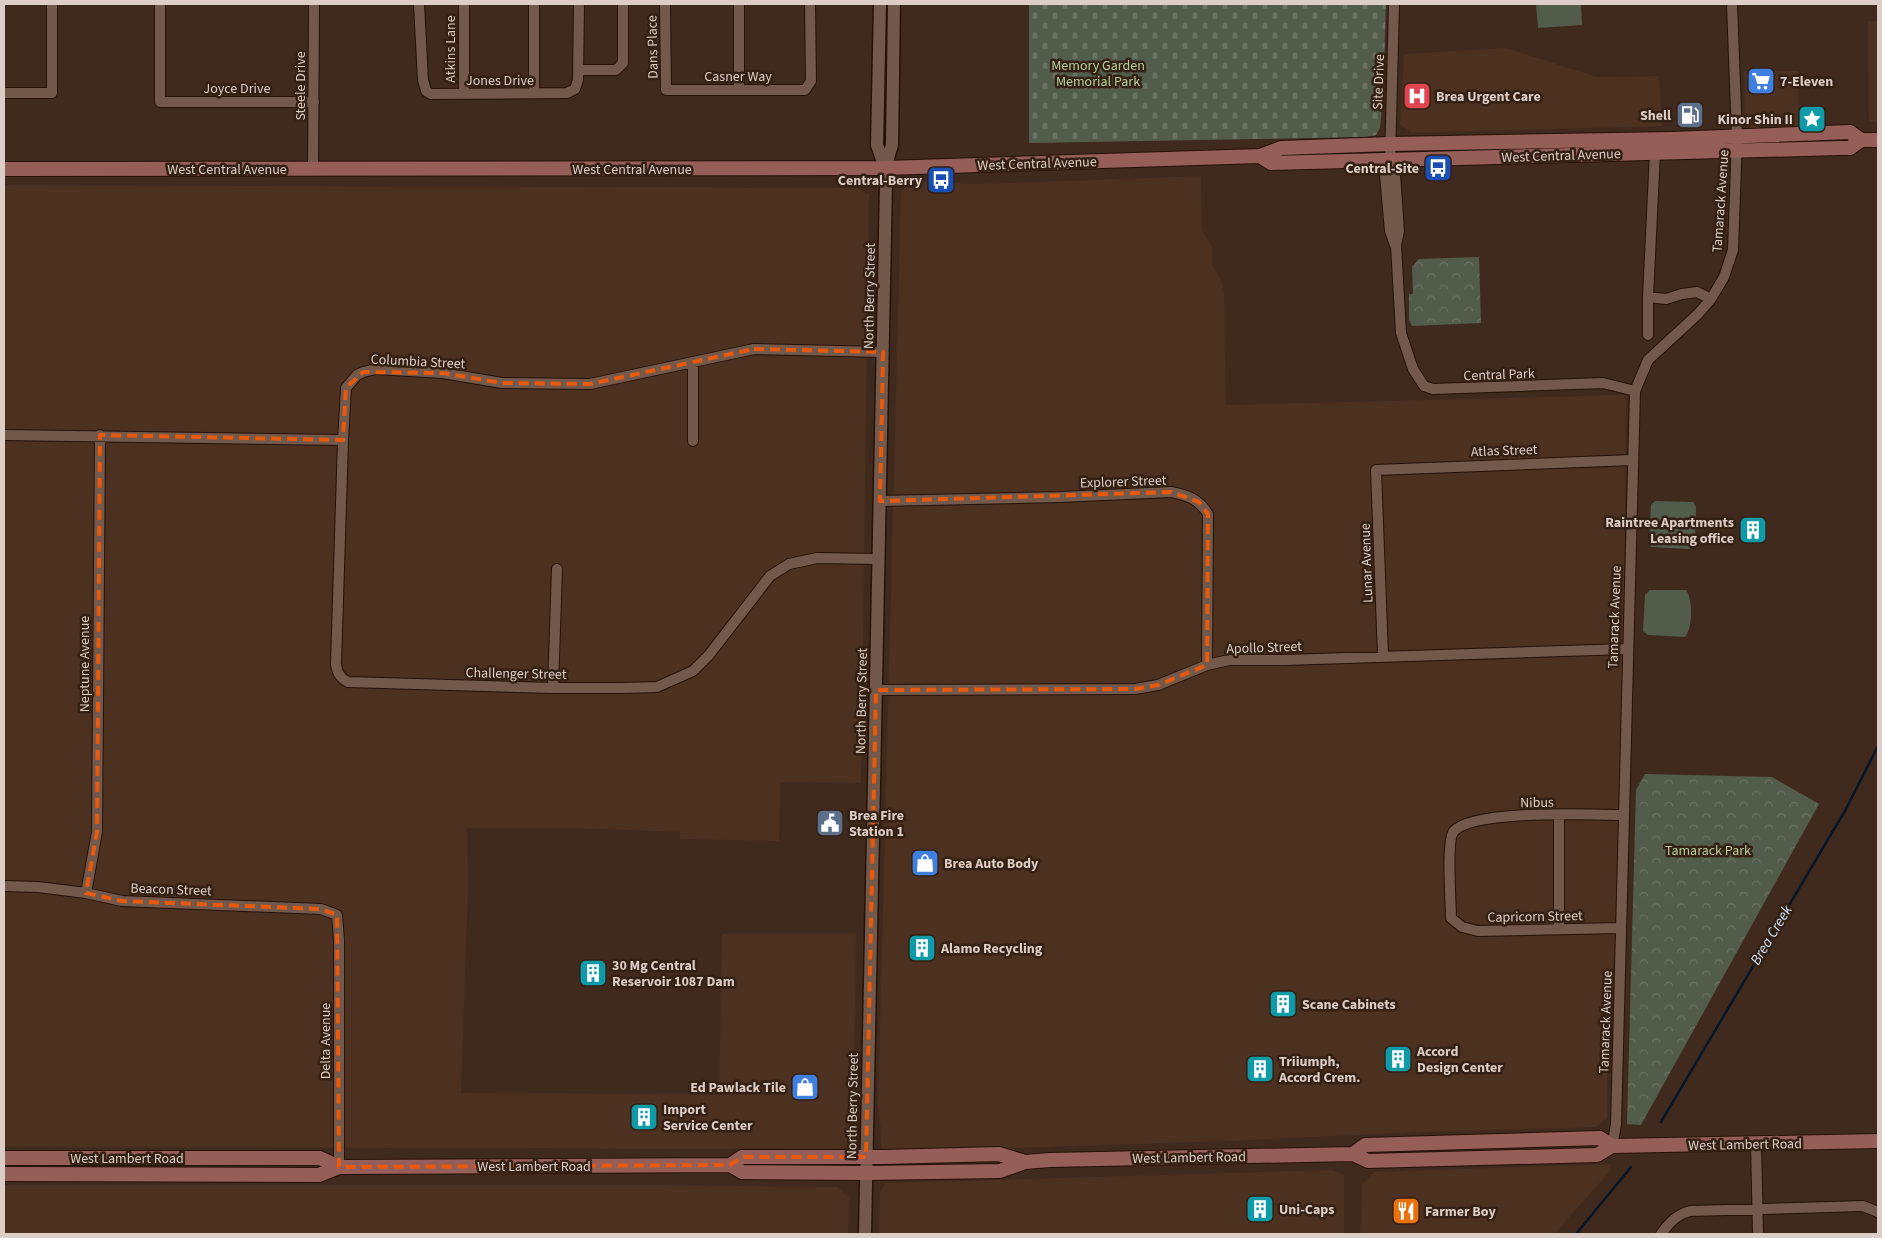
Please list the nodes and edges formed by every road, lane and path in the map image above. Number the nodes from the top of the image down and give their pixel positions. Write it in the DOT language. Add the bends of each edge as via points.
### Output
graph roads {
  1 [pos="52,4"];
  2 [pos="160,4"];
  3 [pos="314,4"];
  4 [pos="420,4"];
  5 [pos="464,4"];
  6 [pos="534,4"];
  7 [pos="580,4"];
  8 [pos="623,4"];
  9 [pos="665,4"];
  10 [pos="739,4"];
  11 [pos="810,4"];
  12 [pos="880,4"];
  13 [pos="894,4"];
  14 [pos="1394,4"];
  15 [pos="1732,4"];
  16 [pos="579,70"];
  17 [pos="666,90"];
  18 [pos="739,90"];
  19 [pos="4,93"];
  20 [pos="534,93"];
  21 [pos="464,94"];
  22 [pos="314,102"];
  23 [pos="1878,140"];
  24 [pos="1737,143"];
  25 [pos="1390,144"];
  26 [pos="1655,152"];
  27 [pos="1260,156"];
  28 [pos="1390,161"];
  29 [pos="885,168"];
  30 [pos="4,169"];
  31 [pos="313,169"];
  32 [pos="1648,298"];
  33 [pos="1711,299"];
  34 [pos="1401,332"];
  35 [pos="1648,335"];
  36 [pos="883,352"];
  37 [pos="693,362"];
  38 [pos="1634,391"];
  39 [pos="4,435"];
  40 [pos="100,435"];
  41 [pos="343,440"];
  42 [pos="693,441"];
  43 [pos="1632,460"];
  44 [pos="1376,470"];
  45 [pos="880,501"];
  46 [pos="878,559"];
  47 [pos="557,569"];
  48 [pos="1627,648"];
  49 [pos="1383,656"];
  50 [pos="1207,666"];
  51 [pos="553,688"];
  52 [pos="876,690"];
  53 [pos="1623,815"];
  54 [pos="1558,816"];
  55 [pos="1454,831"];
  56 [pos="4,886"];
  57 [pos="86,893"];
  58 [pos="337,915"];
  59 [pos="1621,928"];
  60 [pos="1559,929"];
  61 [pos="1878,1141"];
  62 [pos="1756,1143"];
  63 [pos="1612,1146"];
  64 [pos="866,1157"];
  65 [pos="4,1158"];
  66 [pos="1026,1162"];
  67 [pos="730,1165"];
  68 [pos="339,1167"];
  69 [pos="4,1174"];
  70 [pos="866,1174"];
  71 [pos="1758,1209"];
  72 [pos="1878,1212"];
  73 [pos="865,1234"];
  74 [pos="1661,1234"];
  75 [pos="1758,1234"];
  1 -- 19 [label="street" via="52,93"];
  2 -- 22 [label="street, Joyce Drive" via="160,102"];
  3 -- 22 [label="street, Steele Drive"];
  4 -- 21 [label="street, Jones Drive" via="426,91 431,94"];
  5 -- 21 [label="street, Atkins Lane"];
  6 -- 20 [label="street"];
  7 -- 16 [label="street"];
  8 -- 16 [label="street" via="621,67 616,70"];
  9 -- 17 [label="street, Dans Place"];
  10 -- 18 [label="street"];
  11 -- 18 [label="street, Casner Way" via="809,86 805,90"];
  12 -- 29 [label="street, North Berry Street" via="877,142"];
  13 -- 29 [label="street, North Berry Street" via="892,145"];
  14 -- 25 [label="street, Site Drive"];
  15 -- 24 [label="street, Tamarack Avenue"];
  16 -- 20 [label="street, Jones Drive" via="575,89 567,93"];
  17 -- 18 [label="street, Casner Way"];
  20 -- 21 [label="street, Jones Drive"];
  22 -- 31 [label="street, Steele Drive"];
  23 -- 24 [label="main road, West Central Avenue" via="1861,140 1845,148"];
  24 -- 25 [label="main road, West Central Avenue"];
  24 -- 26 [label="main road, West Central Avenue"];
  24 -- 33 [label="street, Tamarack Avenue" via="1733,250 1724,278"];
  25 -- 27 [label="main road, West Central Avenue" via="1281,148"];
  25 -- 28 [label="street, Site Drive"];
  26 -- 28 [label="main road, West Central Avenue"];
  26 -- 32 [label="street"];
  27 -- 28 [label="main road, West Central Avenue" via="1271,163"];
  27 -- 29 [label="main road, West Central Avenue"];
  28 -- 34 [label="street, Site Drive" via="1385,175 1390,231 1396,246"];
  29 -- 31 [label="main road, West Central Avenue"];
  29 -- 36 [label="street, North Berry Street"];
  30 -- 31 [label="main road, West Central Avenue"];
  32 -- 33 [label="street" via="1666,299 1697,292"];
  32 -- 35 [label="street"];
  33 -- 38 [label="street, Tamarack Avenue" via="1648,360"];
  34 -- 38 [label="street, Central Park" via="1413,369 1424,386 1433,390 1603,383"];
  36 -- 37 [label="street, Columbia Street" via="754,349"];
  36 -- 45 [label="street, North Berry Street"];
  37 -- 41 [label="street, Columbia Street" via="590,384 502,383 443,373 376,369 363,372 346,388"];
  37 -- 42 [label="street"];
  38 -- 43 [label="street, Tamarack Avenue"];
  39 -- 40 [label="street"];
  40 -- 41 [label="street"];
  40 -- 57 [label="street, Neptune Avenue" via="97,832"];
  41 -- 51 [label="street, Challenger Street" via="336,664 341,678 355,683"];
  43 -- 44 [label="street, Atlas Street"];
  43 -- 48 [label="street, Tamarack Avenue"];
  44 -- 49 [label="street, Lunar Avenue"];
  45 -- 46 [label="street, North Berry Street"];
  45 -- 50 [label="street, Explorer Street" via="1171,492 1186,495 1199,502 1208,514"];
  46 -- 51 [label="street, Challenger Street" via="817,558 790,564 770,576 703,660 688,674 657,687"];
  46 -- 52 [label="street, North Berry Street"];
  47 -- 51 [label="street"];
  48 -- 49 [label="street, Apollo Street"];
  48 -- 53 [label="street, Tamarack Avenue"];
  49 -- 50 [label="street, Apollo Street" via="1229,660"];
  50 -- 52 [label="street, Apollo Street" via="1158,685 1135,689"];
  52 -- 64 [label="street, North Berry Street"];
  53 -- 54 [label="street, Nibus"];
  53 -- 59 [label="street, Tamarack Avenue"];
  54 -- 55 [label="street, Nibus" via="1490,818 1467,823"];
  54 -- 60 [label="street"];
  55 -- 60 [label="street, Capricorn Street" via="1450,852 1451,918 1462,927 1478,931"];
  56 -- 57 [label="street, Beacon Street"];
  57 -- 58 [label="street, Beacon Street" via="122,901 322,909"];
  58 -- 68 [label="street, Delta Avenue"];
  59 -- 60 [label="street, Capricorn Street"];
  59 -- 63 [label="street, Tamarack Avenue" via="1616,1124"];
  61 -- 62 [label="main road, West Lambert Road"];
  62 -- 63 [label="main road, West Lambert Road"];
  62 -- 71 [label="street"];
  63 -- 66 [label="main road, West Lambert Road" via="1600,1138 1365,1145 1353,1154"];
  64 -- 66 [label="main road, West Lambert Road" via="999,1154"];
  64 -- 67 [label="main road, West Lambert Road" via="742,1157"];
  64 -- 70 [label="street, North Berry Street"];
  65 -- 68 [label="main road, West Lambert Road" via="320,1158"];
  66 -- 70 [label="main road, West Lambert Road" via="1000,1171"];
  67 -- 68 [label="main road, West Lambert Road"];
  67 -- 70 [label="main road, West Lambert Road" via="742,1172"];
  68 -- 69 [label="main road, West Lambert Road" via="320,1175"];
  70 -- 73 [label="street, North Berry Street"];
  71 -- 72 [label="street" via="1863,1206"];
  71 -- 74 [label="street" via="1690,1210 1680,1213"];
  71 -- 75 [label="street"];
}
